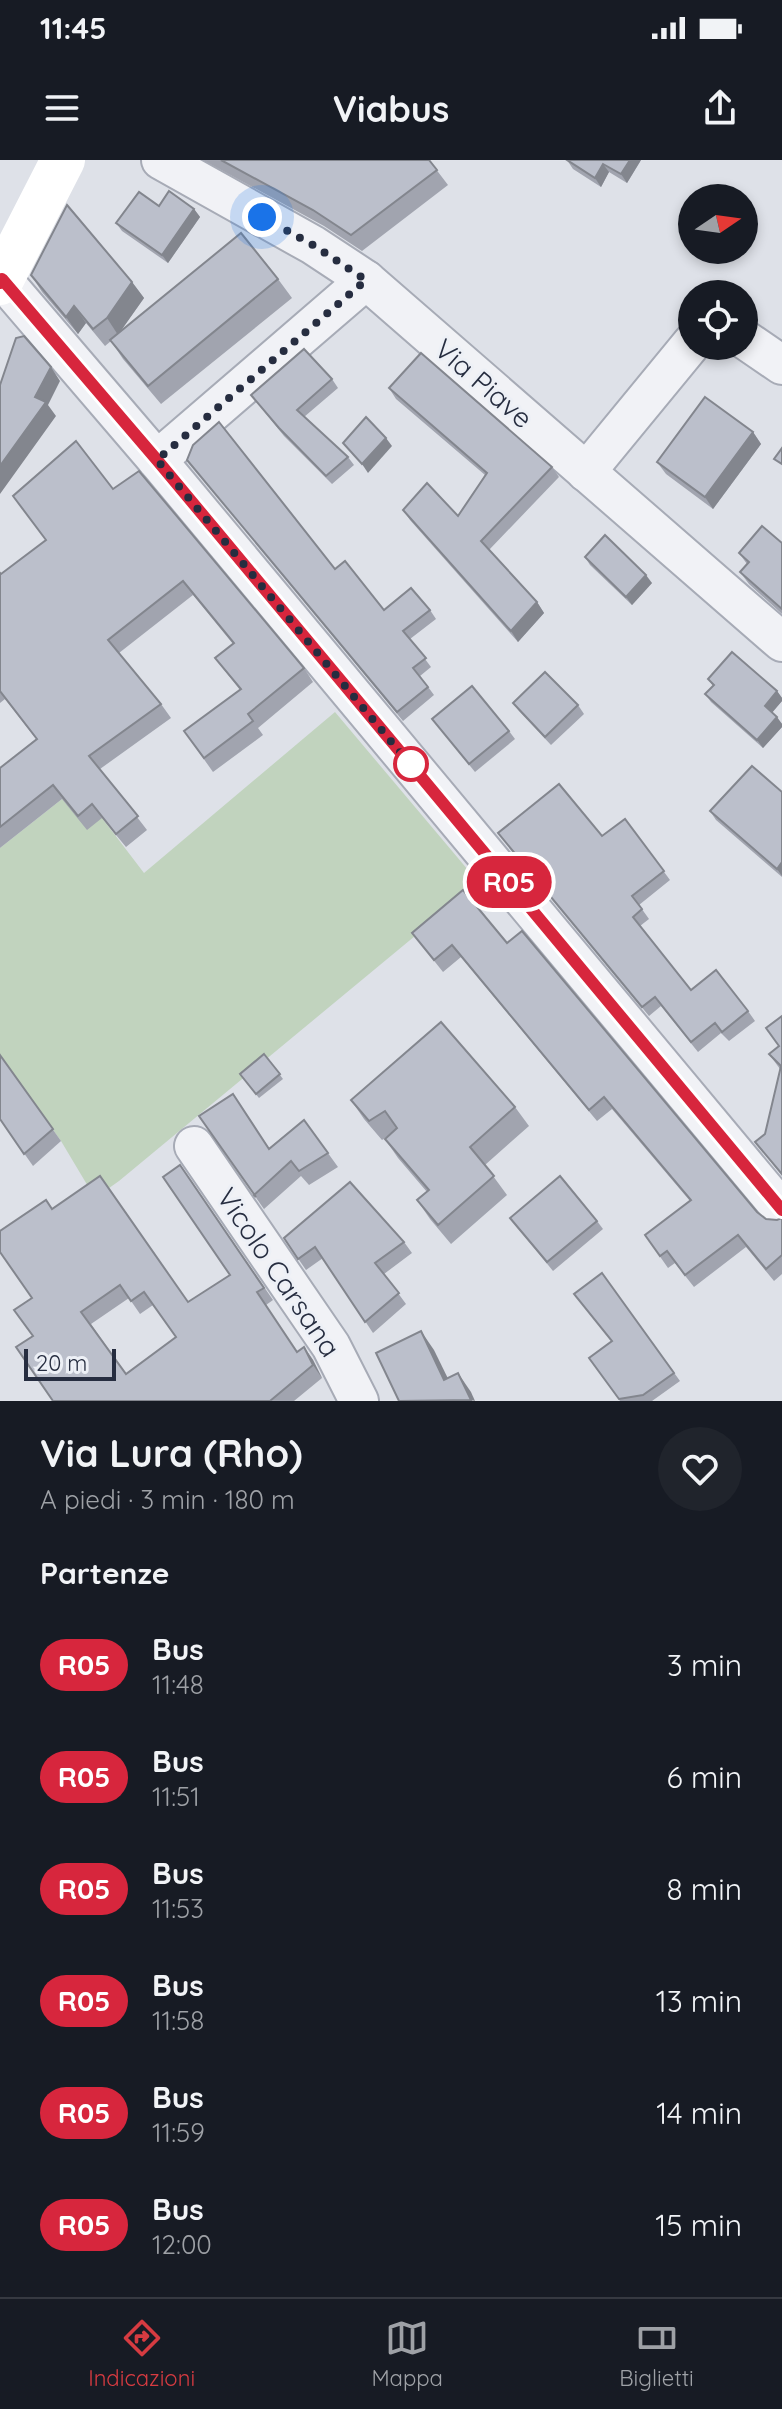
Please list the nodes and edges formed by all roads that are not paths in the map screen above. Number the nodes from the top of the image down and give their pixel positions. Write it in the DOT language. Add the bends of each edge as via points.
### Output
graph roads {
  1 [pos="63,160"];
  2 [pos="161,160"];
  3 [pos="366,280"];
  4 [pos="1,281"];
  5 [pos="758,349"];
  6 [pos="678,360"];
  7 [pos="782,365"];
  8 [pos="157,460"];
  9 [pos="586,472"];
  10 [pos="782,642"];
  11 [pos="194,1146"];
  12 [pos="782,1210"];
  13 [pos="359,1401"];
  1 -- 4 [label="main road"];
  2 -- 3 [label="street, Via Piave"];
  3 -- 8 [label="street"];
  3 -- 9 [label="street, Via Piave"];
  4 -- 8 [label="street"];
  5 -- 7 [label="street"];
  6 -- 9 [label="street"];
  8 -- 12 [label="street"];
  9 -- 10 [label="street, Via Piave"];
  11 -- 13 [label="street, Vicolo Carsana" via="331,1346"];
}
